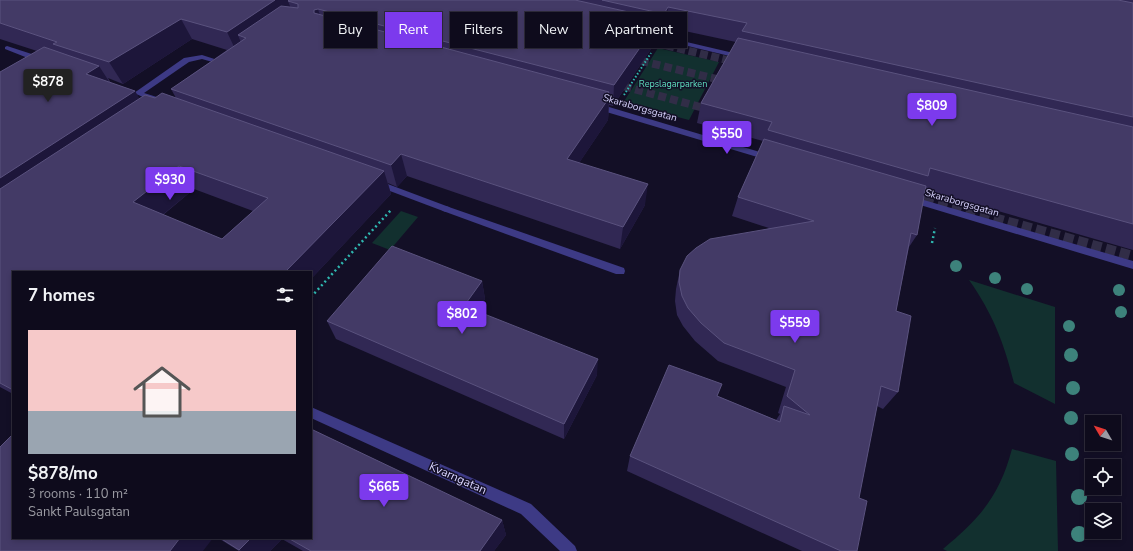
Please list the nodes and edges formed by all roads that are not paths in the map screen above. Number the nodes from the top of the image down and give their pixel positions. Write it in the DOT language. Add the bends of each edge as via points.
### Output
graph roads {
  1 [pos="687,44"];
  2 [pos="7,48"];
  3 [pos="752,59"];
  4 [pos="50,63"];
  5 [pos="228,65"];
  6 [pos="164,102"];
  7 [pos="584,103"];
  8 [pos="778,160"];
  9 [pos="368,180"];
  10 [pos="898,196"];
  11 [pos="1133,265"];
  12 [pos="620,271"];
  13 [pos="312,412"];
  14 [pos="570,551"];
  1 -- 3 [label="street"];
  2 -- 4 [label="street"];
  5 -- 6 [label="street" via="202,57 187,60 134,91"];
  7 -- 8 [label="street, Skaraborgsgatan"];
  9 -- 12 [label="street"];
  10 -- 11 [label="street, Skaraborgsgatan"];
  13 -- 14 [label="street, Kvarngatan" via="526,509"];
}
